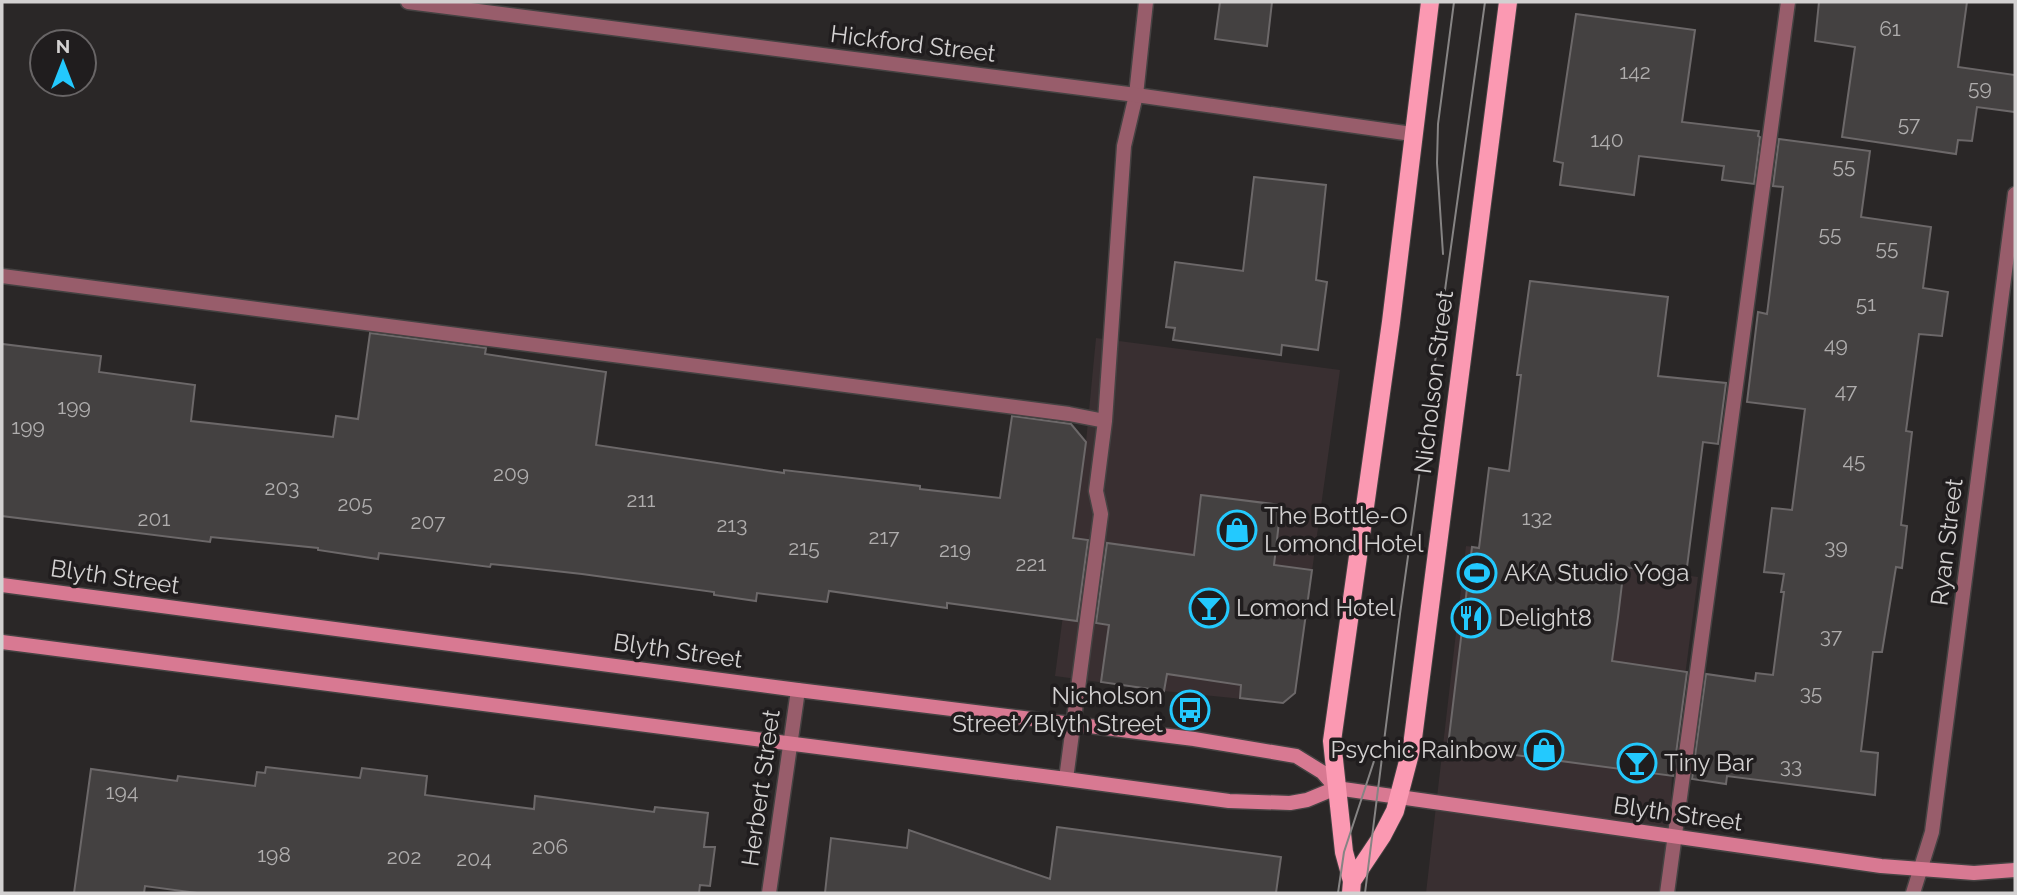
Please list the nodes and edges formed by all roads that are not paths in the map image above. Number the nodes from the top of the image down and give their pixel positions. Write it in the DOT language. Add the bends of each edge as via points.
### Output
graph roads {
  1 [pos="408,2"];
  2 [pos="1146,2"];
  3 [pos="1430,2"];
  4 [pos="1508,2"];
  5 [pos="1788,2"];
  6 [pos="1136,95"];
  7 [pos="1412,134"];
  8 [pos="2015,194"];
  9 [pos="2,276"];
  10 [pos="1105,421"];
  11 [pos="2,585"];
  12 [pos="2,642"];
  13 [pos="798,690"];
  14 [pos="1072,724"];
  15 [pos="790,744"];
  16 [pos="1066,779"];
  17 [pos="1336,788"];
  18 [pos="1400,798"];
  19 [pos="1675,837"];
  20 [pos="1923,869"];
  21 [pos="2015,870"];
  22 [pos="1352,887"];
  23 [pos="769,893"];
  24 [pos="1667,893"];
  25 [pos="1913,893"];
  1 -- 6 [label="street, Hickford Street"];
  2 -- 6 [label="street"];
  3 -- 7 [label="main road, Nicholson Street"];
  4 -- 18 [label="main road, Nicholson Street" via="1412,746"];
  5 -- 19 [label="street"];
  6 -- 7 [label="street, Hickford Street"];
  6 -- 10 [label="street" via="1125,146"];
  7 -- 17 [label="main road, Nicholson Street" via="1391,322 1334,720"];
  8 -- 20 [label="street, Ryan Street" via="1935,813"];
  9 -- 10 [label="street"];
  10 -- 14 [label="street" via="1096,491 1101,514"];
  11 -- 13 [label="street, Blyth Street"];
  12 -- 15 [label="street"];
  13 -- 14 [label="street, Blyth Street"];
  13 -- 15 [label="street, Herbert Street"];
  14 -- 16 [label="street"];
  14 -- 17 [label="street, Blyth Street" via="1296,756 1316,767"];
  15 -- 16 [label="street"];
  15 -- 23 [label="street, Herbert Street"];
  16 -- 17 [label="street" via="1228,801 1290,803"];
  17 -- 18 [label="street, Blyth Street"];
  17 -- 22 [label="main road, Nicholson Street"];
  18 -- 19 [label="street, Blyth Street"];
  18 -- 22 [label="main road, Nicholson Street"];
  19 -- 20 [label="street, Blyth Street"];
  19 -- 24 [label="street"];
  20 -- 21 [label="street, Blyth Street"];
  20 -- 25 [label="street, Ryan Street"];
}
